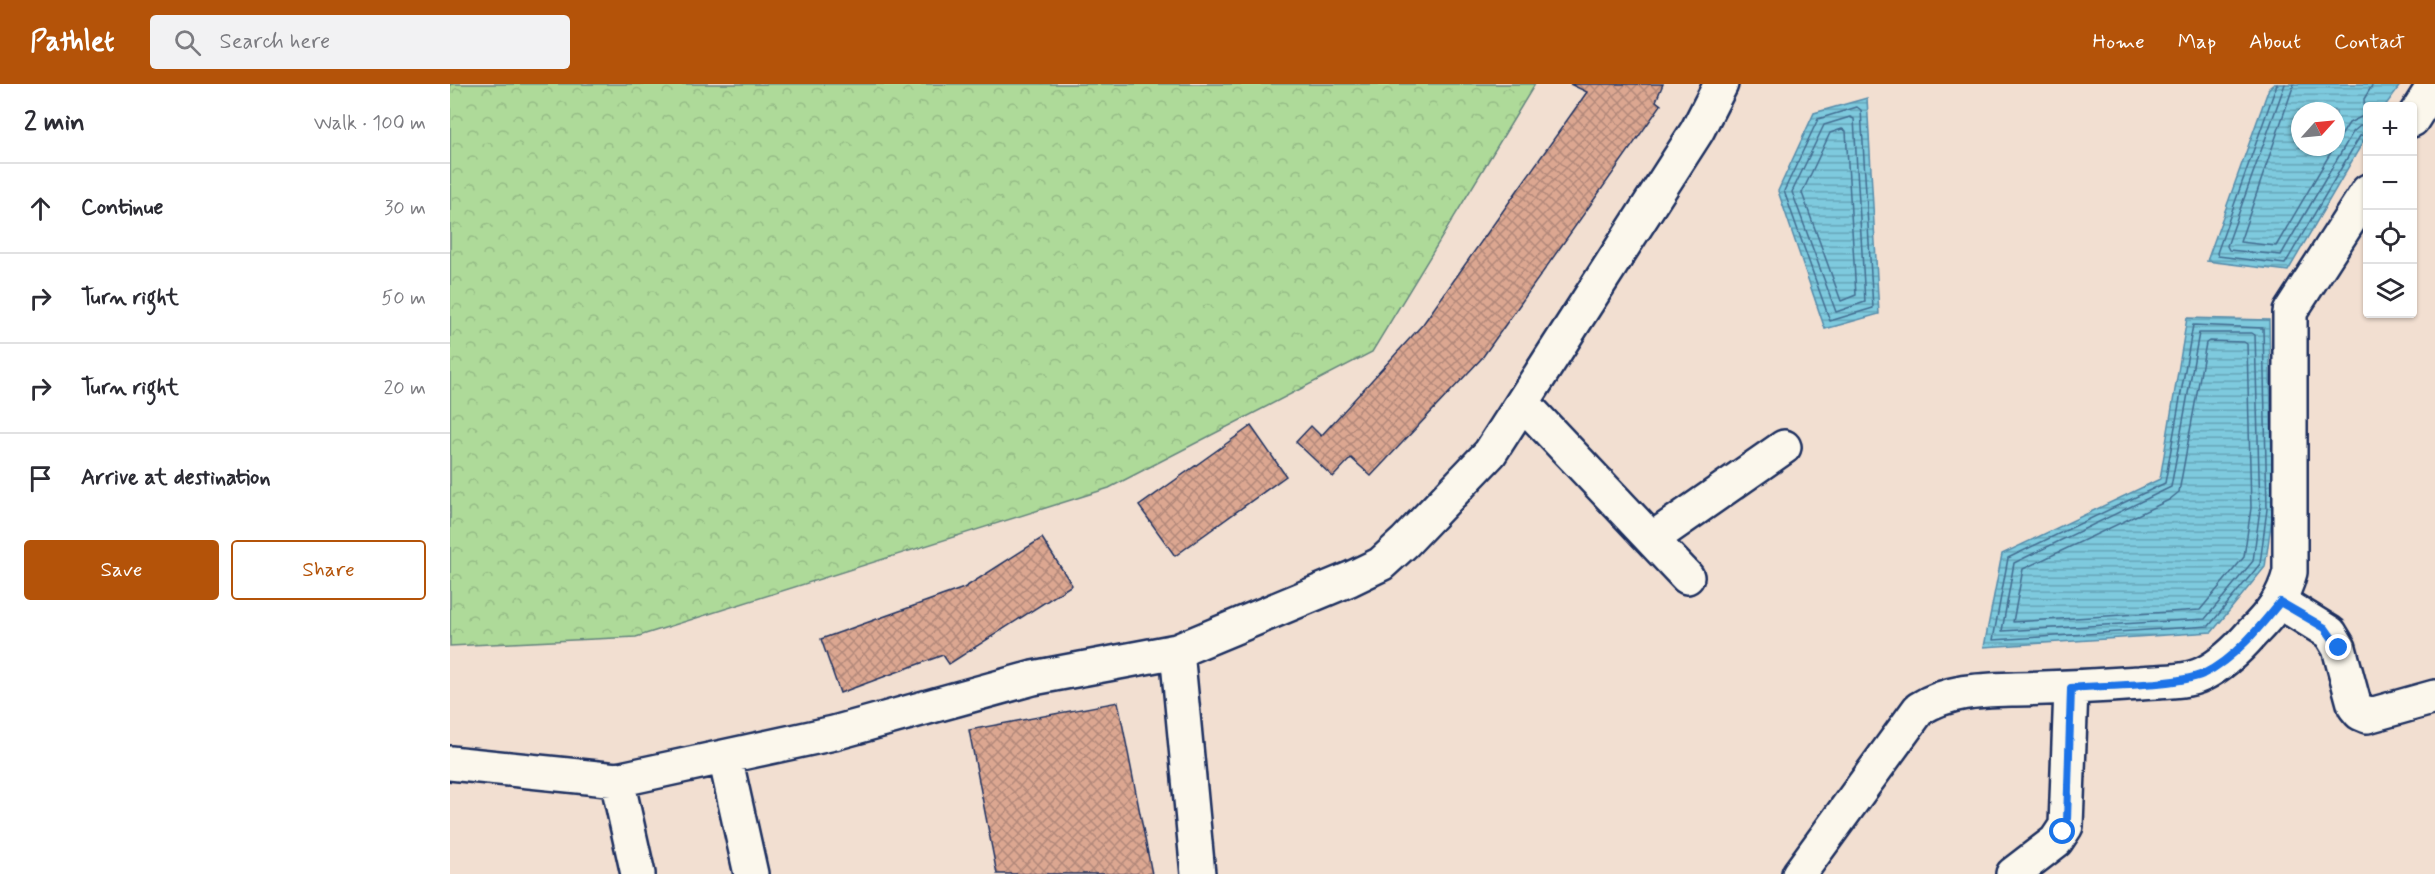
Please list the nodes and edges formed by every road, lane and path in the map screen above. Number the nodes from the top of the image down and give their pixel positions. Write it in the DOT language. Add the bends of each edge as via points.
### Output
graph roads {
  1 [pos="1721,84"];
  2 [pos="2435,84"];
  3 [pos="2417,112"];
  4 [pos="2363,196"];
  5 [pos="1523,402"];
  6 [pos="1784,447"];
  7 [pos="1652,539"];
  8 [pos="1687,577"];
  9 [pos="2280,602"];
  10 [pos="1177,651"];
  11 [pos="2071,688"];
  12 [pos="2435,698"];
  13 [pos="725,757"];
  14 [pos="450,763"];
  15 [pos="616,780"];
  16 [pos="638,874"];
  17 [pos="751,874"];
  18 [pos="1198,874"];
  19 [pos="1799,874"];
  20 [pos="2013,874"];
  1 -- 5 [label="street" via="1697,131"];
  2 -- 3 [label="street"];
  4 -- 9 [label="street" via="2290,312 2292,536 2290,572"];
  5 -- 7 [label="street"];
  5 -- 10 [label="street" via="1490,453 1381,564"];
  6 -- 7 [label="street"];
  7 -- 8 [label="street"];
  9 -- 11 [label="street" via="2240,647 2205,673 2184,680"];
  9 -- 12 [label="street" via="2330,633 2339,648 2360,713 2371,716"];
  10 -- 13 [label="street" via="1033,678 834,733"];
  10 -- 18 [label="street"];
  11 -- 19 [label="street" via="1971,690 1940,697 1919,709"];
  11 -- 20 [label="street" via="2066,826 2056,841"];
  13 -- 15 [label="street"];
  13 -- 17 [label="street"];
  14 -- 15 [label="street"];
  15 -- 16 [label="street"];
}
